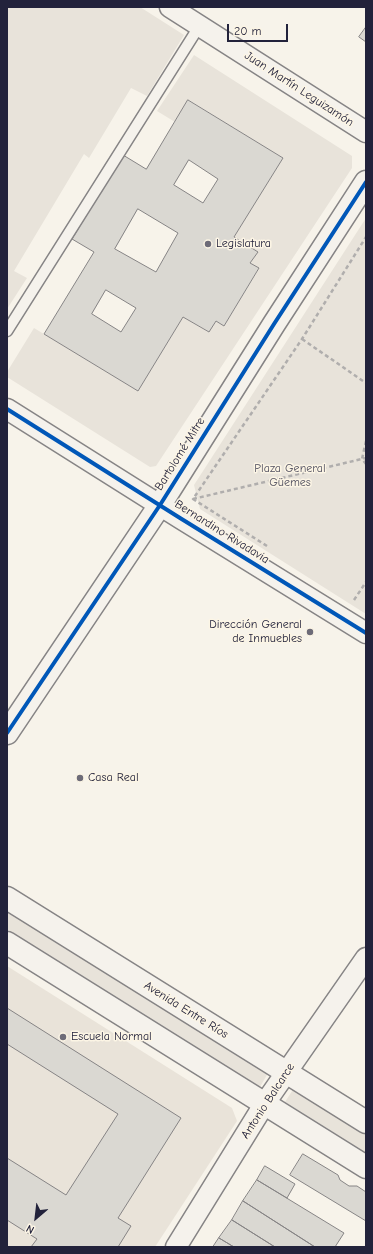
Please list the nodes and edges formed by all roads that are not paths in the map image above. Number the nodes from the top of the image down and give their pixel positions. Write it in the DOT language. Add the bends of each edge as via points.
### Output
graph roads {
  1 [pos="170,7"];
  2 [pos="200,25"];
  3 [pos="366,132"];
  4 [pos="366,182"];
  5 [pos="7,332"];
  6 [pos="7,409"];
  7 [pos="165,497"];
  8 [pos="366,633"];
  9 [pos="7,733"];
  10 [pos="7,898"];
  11 [pos="7,943"];
  12 [pos="366,958"];
  13 [pos="286,1073"];
  14 [pos="265,1103"];
  15 [pos="366,1122"];
  16 [pos="366,1167"];
  17 [pos="176,1247"];
  1 -- 2 [label="street, Juan Martín Leguizamón"];
  2 -- 3 [label="street, Juan Martín Leguizamón"];
  2 -- 5 [label="lane"];
  4 -- 7 [label="main road, Bartolomé Mitre"];
  6 -- 7 [label="street, Bernardino Rivadavia"];
  7 -- 8 [label="street, Bernardino Rivadavia"];
  7 -- 9 [label="main road, Bartolomé Mitre"];
  10 -- 13 [label="main road, Avenida Entre Ríos"];
  11 -- 14 [label="main road"];
  12 -- 13 [label="street, Antonio Balcarce"];
  13 -- 14 [label="street, Antonio Balcarce"];
  13 -- 15 [label="main road, Avenida Entre Ríos"];
  14 -- 16 [label="main road"];
  14 -- 17 [label="street, Antonio Balcarce"];
}
